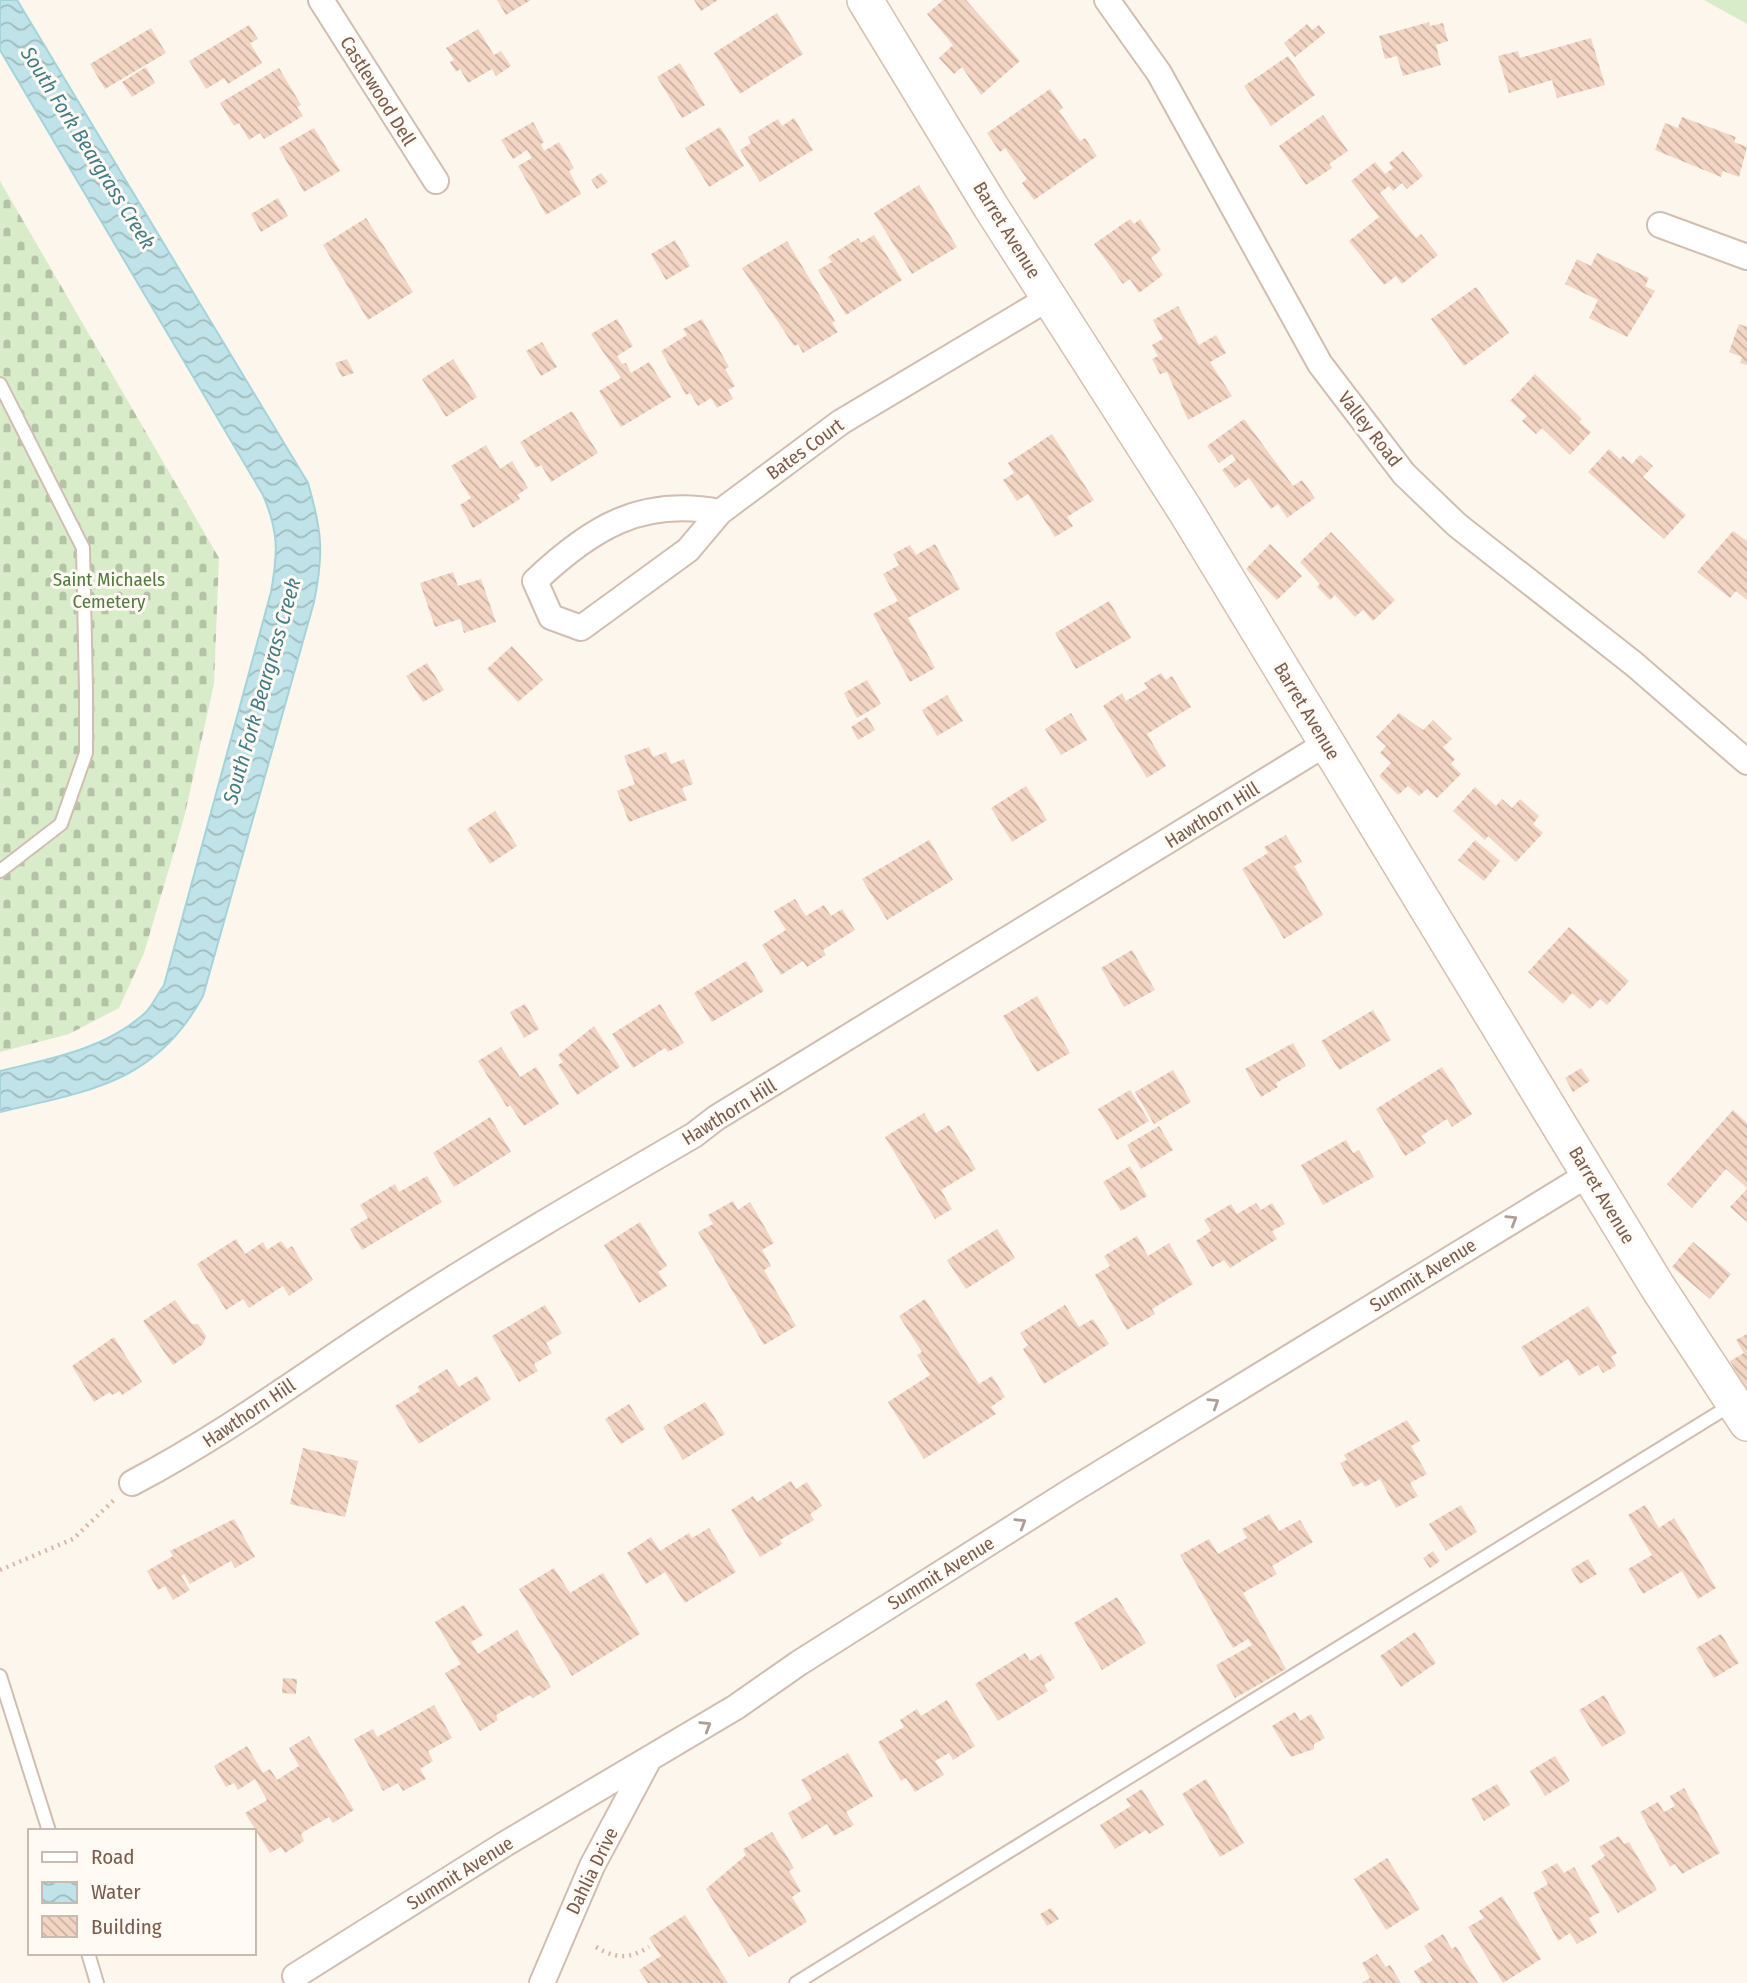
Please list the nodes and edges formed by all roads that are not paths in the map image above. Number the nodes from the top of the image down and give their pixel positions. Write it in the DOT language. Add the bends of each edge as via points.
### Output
graph roads {
  1 [pos="320,0"];
  2 [pos="865,0"];
  3 [pos="1107,0"];
  4 [pos="436,181"];
  5 [pos="1660,225"];
  6 [pos="1747,257"];
  7 [pos="1049,298"];
  8 [pos="0,384"];
  9 [pos="720,512"];
  10 [pos="1327,743"];
  11 [pos="1747,762"];
  12 [pos="0,871"];
  13 [pos="1589,1174"];
  14 [pos="1741,1413"];
  15 [pos="132,1483"];
  16 [pos="0,1676"];
  17 [pos="648,1761"];
  18 [pos="48,1829"];
  19 [pos="89,1955"];
  20 [pos="295,1976"];
  21 [pos="97,1983"];
  22 [pos="542,1983"];
  23 [pos="796,1983"];
  1 -- 4 [label="street, Castlewood Dell"];
  2 -- 7 [label="street, Barret Avenue"];
  3 -- 11 [label="street, Valley Road" via="1180,108 1320,364 1404,474 1457,524 1634,664"];
  5 -- 6 [label="street"];
  7 -- 9 [label="street, Bates Court" via="841,422"];
  7 -- 10 [label="street, Barret Avenue"];
  8 -- 12 [label="lane" via="83,548 86,690 86,753 61,824"];
  9 -- 9 [label="street, Bates Court" via="688,506 607,524 564,553 535,580 551,617 581,628 688,550"];
  10 -- 13 [label="street, Barret Avenue"];
  10 -- 15 [label="street, Hawthorn Hill" via="694,1135 464,1270 237,1424"];
  13 -- 14 [label="street, Barret Avenue"];
  17 -- 13 [label="street, Summit Avenue, one-way" via="1071,1491"];
  14 -- 23 [label="lane"];
  16 -- 18 [label="lane"];
  17 -- 20 [label="street, Summit Avenue"];
  17 -- 22 [label="street, Dahlia Drive" via="592,1866"];
  19 -- 21 [label="lane"];
}
